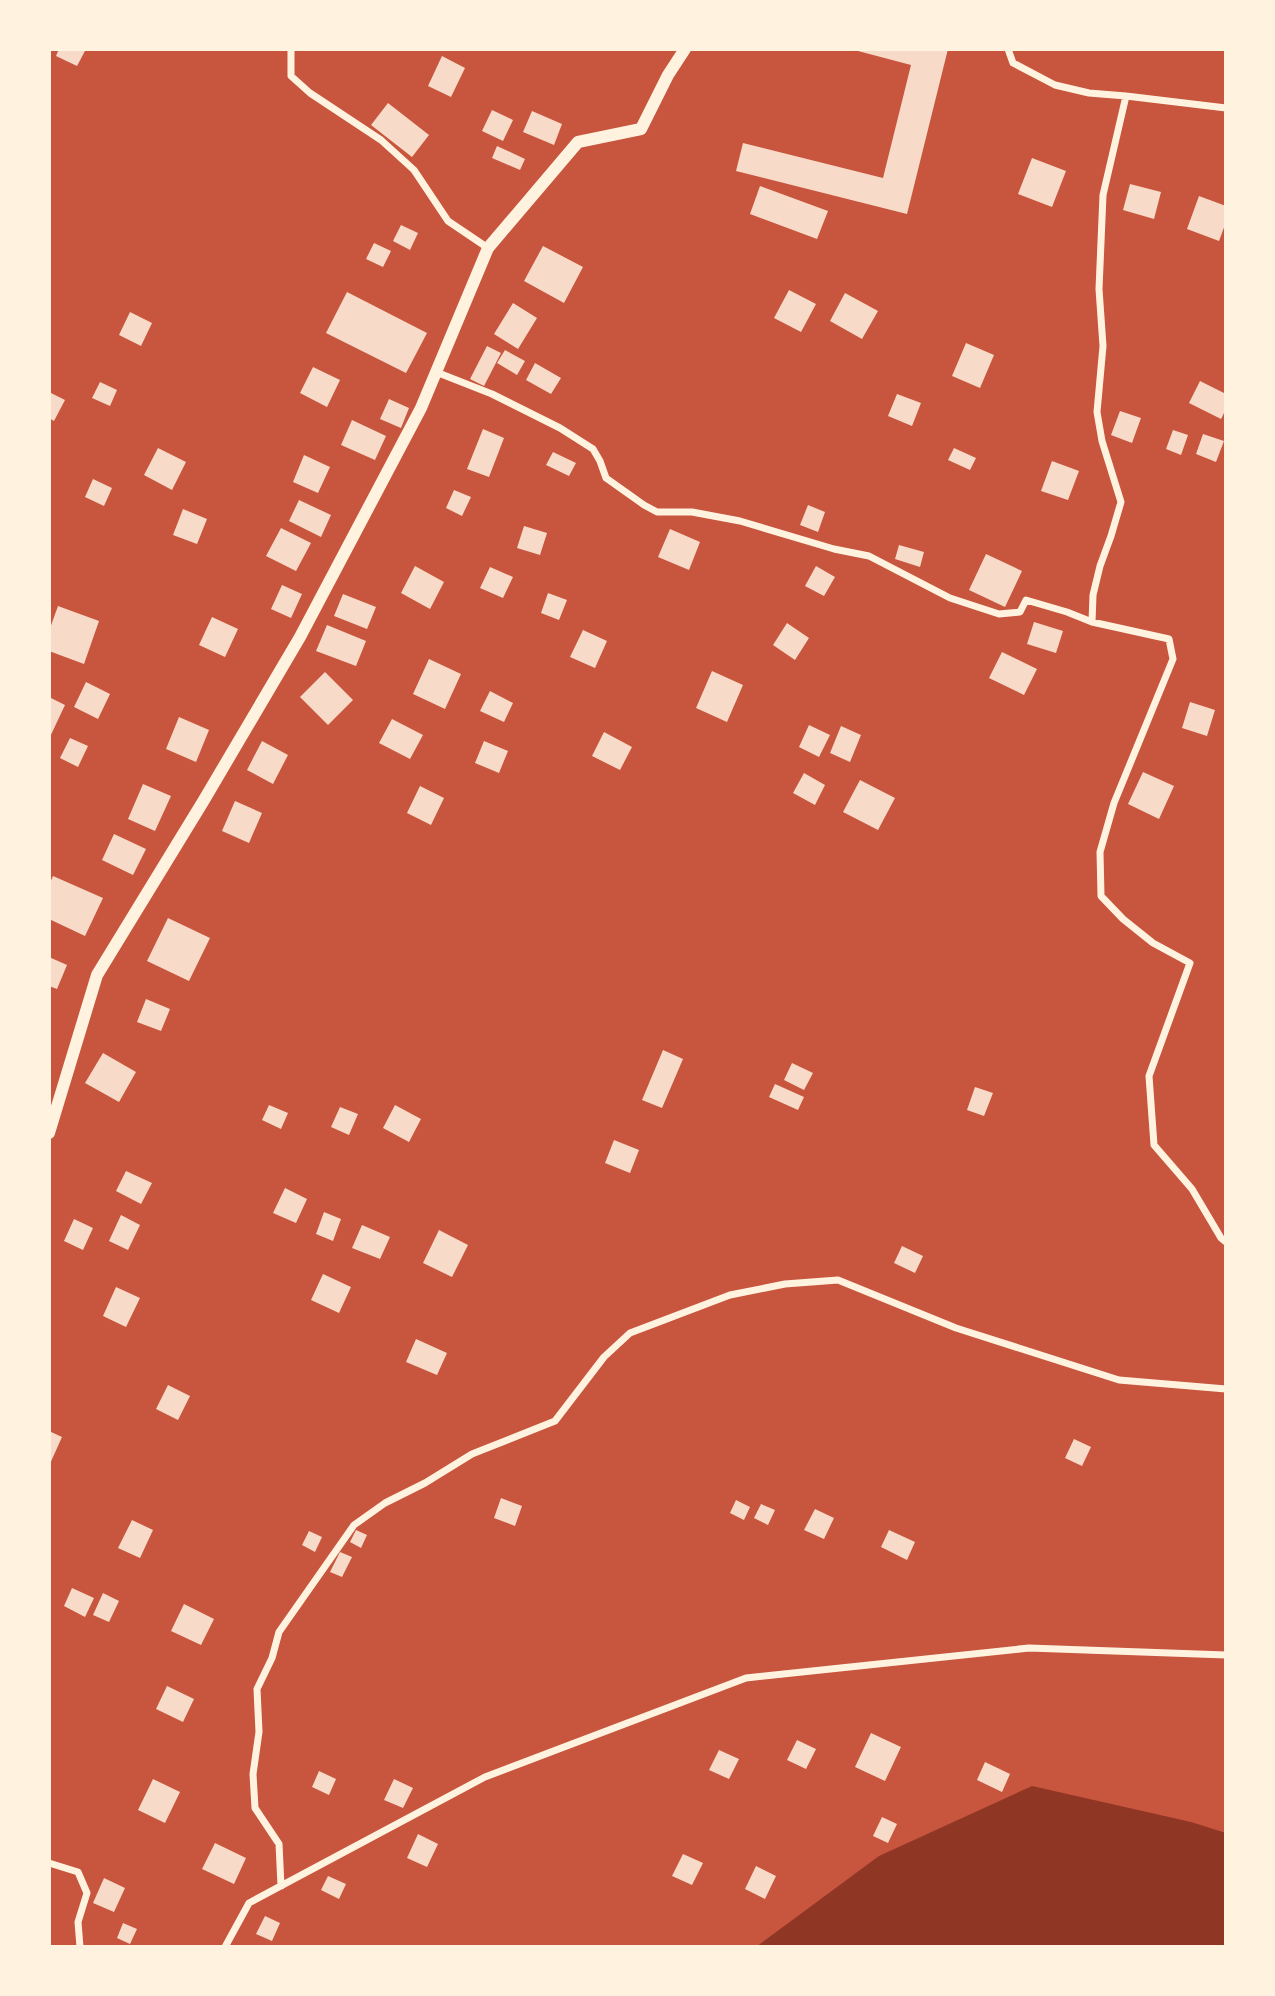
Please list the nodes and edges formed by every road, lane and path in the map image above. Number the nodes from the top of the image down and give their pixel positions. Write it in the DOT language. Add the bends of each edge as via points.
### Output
graph roads {
  1 [pos="291,49"];
  2 [pos="685,49"];
  3 [pos="1008,49"];
  4 [pos="1126,96"];
  5 [pos="1226,108"];
  6 [pos="488,248"];
  7 [pos="436,372"];
  8 [pos="1092,622"];
  9 [pos="49,1133"];
  10 [pos="1226,1242"];
  11 [pos="1226,1389"];
  12 [pos="1226,1655"];
  13 [pos="49,1863"];
  14 [pos="281,1886"];
  15 [pos="80,1947"];
  16 [pos="225,1947"];
  1 -- 6 [label="street" via="291,76 381,140 414,170 448,221"];
  2 -- 6 [label="main road" via="641,130 578,142"];
  3 -- 4 [label="street" via="1013,64 1055,85"];
  4 -- 5 [label="street"];
  4 -- 8 [label="street" via="1102,195 1099,289 1103,345 1097,412 1121,502 1100,566"];
  6 -- 7 [label="main road"];
  7 -- 8 [label="street" via="560,428 593,449 606,478 657,512 692,512 740,521 869,556 950,598 999,614 1020,612 1026,600"];
  7 -- 9 [label="main road" via="300,637 97,975"];
  8 -- 10 [label="street" via="1169,639 1173,659 1114,803 1100,852 1101,896 1153,943 1190,963 1149,1076 1154,1145 1192,1189"];
  11 -- 14 [label="street" via="1119,1380 956,1328 838,1280 730,1294 630,1332 604,1357 555,1421 472,1454 354,1525 279,1632 257,1689 259,1732 253,1774 255,1808 279,1844"];
  12 -- 14 [label="street" via="1029,1648 746,1678 485,1777"];
  13 -- 15 [label="street" via="78,1872 87,1893 78,1922"];
  14 -- 16 [label="street" via="249,1903"];
}
